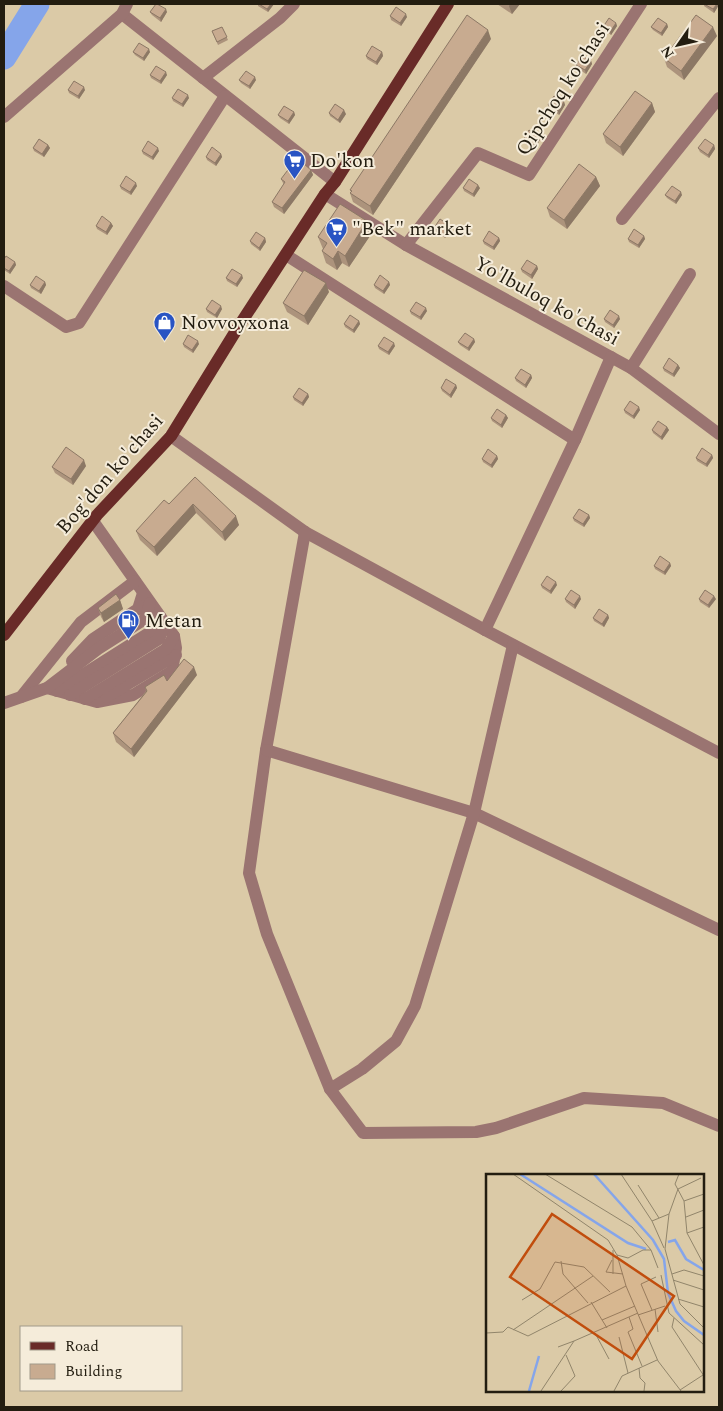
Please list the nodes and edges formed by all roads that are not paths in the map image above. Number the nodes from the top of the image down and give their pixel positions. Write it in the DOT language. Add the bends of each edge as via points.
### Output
graph roads {
  1 [pos="294,4"];
  2 [pos="448,4"];
  3 [pos="641,4"];
  4 [pos="124,9"];
  5 [pos="203,78"];
  6 [pos="226,96"];
  7 [pos="719,98"];
  8 [pos="4,117"];
  9 [pos="335,182"];
  10 [pos="325,194"];
  11 [pos="622,219"];
  12 [pos="406,245"];
  13 [pos="286,255"];
  14 [pos="690,274"];
  15 [pos="4,286"];
  16 [pos="611,357"];
  17 [pos="632,368"];
  18 [pos="718,430"];
  19 [pos="171,436"];
  20 [pos="575,440"];
  21 [pos="93,521"];
  22 [pos="305,532"];
  23 [pos="134,581"];
  24 [pos="146,598"];
  25 [pos="162,620"];
  26 [pos="486,630"];
  27 [pos="4,635"];
  28 [pos="174,636"];
  29 [pos="514,645"];
  30 [pos="52,690"];
  31 [pos="70,695"];
  32 [pos="21,697"];
  33 [pos="91,701"];
  34 [pos="4,703"];
  35 [pos="266,750"];
  36 [pos="719,753"];
  37 [pos="474,814"];
  38 [pos="719,930"];
  39 [pos="330,1089"];
  40 [pos="719,1126"];
  1 -- 5 [label="street"];
  2 -- 9 [label="main road, Bog'don ko'chasi"];
  3 -- 12 [label="street, Qipchoq ko'chasi" via="529,175 478,153"];
  4 -- 5 [label="street"];
  4 -- 8 [label="street"];
  5 -- 6 [label="street"];
  6 -- 9 [label="street"];
  6 -- 15 [label="street" via="79,323 66,327"];
  7 -- 11 [label="street"];
  9 -- 10 [label="main road, Bog'don ko'chasi"];
  10 -- 12 [label="street, Yo'lbuloq ko'chasi"];
  10 -- 13 [label="main road, Bog'don ko'chasi"];
  12 -- 16 [label="street, Yo'lbuloq ko'chasi"];
  13 -- 19 [label="main road, Bog'don ko'chasi"];
  13 -- 20 [label="street"];
  14 -- 17 [label="street"];
  16 -- 17 [label="street, Yo'lbuloq ko'chasi"];
  16 -- 20 [label="street"];
  17 -- 18 [label="street, Yo'lbuloq ko'chasi"];
  19 -- 21 [label="main road, Bog'don ko'chasi"];
  19 -- 22 [label="street"];
  20 -- 26 [label="street"];
  21 -- 23 [label="street"];
  21 -- 27 [label="main road, Bog'don ko'chasi"];
  22 -- 26 [label="street"];
  22 -- 35 [label="street"];
  23 -- 24 [label="street"];
  23 -- 32 [label="street" via="81,622"];
  24 -- 25 [label="street"];
  24 -- 30 [label="street" via="138,609 93,639"];
  25 -- 28 [label="street"];
  25 -- 30 [label="street" via="152,631"];
  25 -- 31 [label="street" via="159,639"];
  26 -- 29 [label="street"];
  28 -- 33 [label="street" via="166,649"];
  28 -- 33 [label="street" via="176,655 172,671 133,695"];
  29 -- 36 [label="street"];
  29 -- 37 [label="street"];
  30 -- 31 [label="street"];
  30 -- 32 [label="street"];
  31 -- 33 [label="street"];
  32 -- 34 [label="street"];
  35 -- 37 [label="street"];
  35 -- 39 [label="street" via="249,873 267,934"];
  37 -- 38 [label="street"];
  37 -- 39 [label="street" via="415,1006 396,1041 362,1069"];
  39 -- 40 [label="street" via="363,1133 476,1132 584,1098 663,1103"];
}
